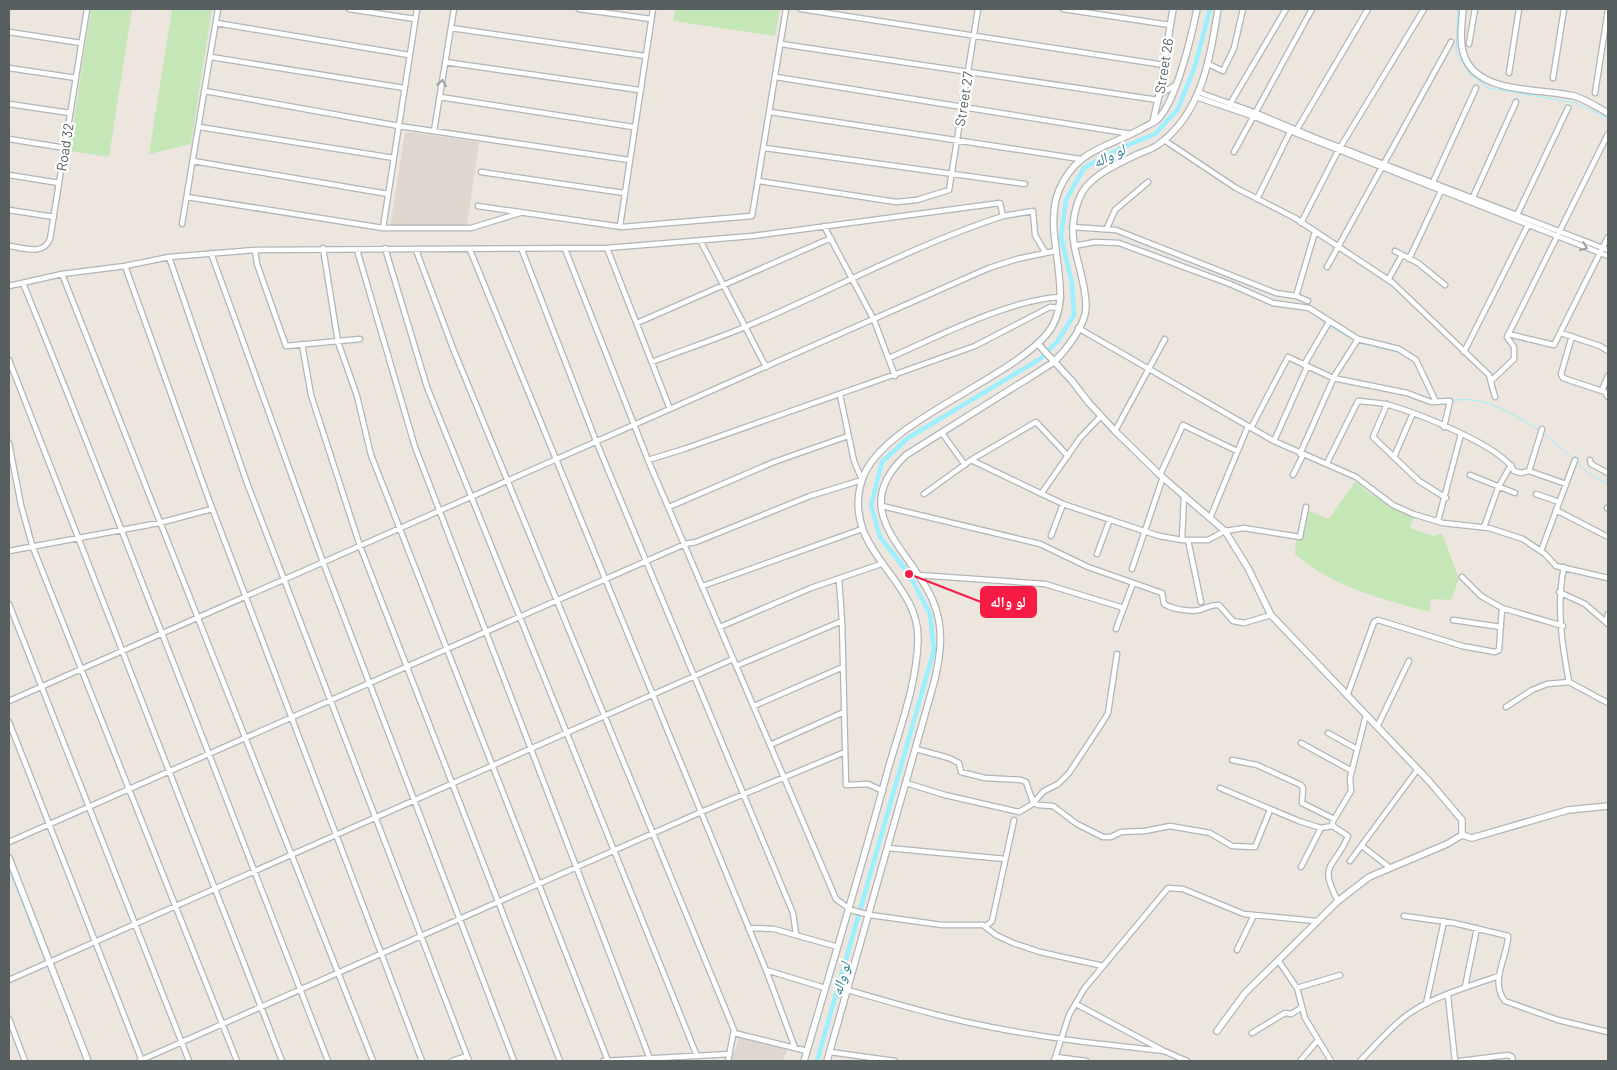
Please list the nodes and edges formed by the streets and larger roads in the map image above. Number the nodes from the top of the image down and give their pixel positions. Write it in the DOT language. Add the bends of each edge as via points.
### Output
graph roads {
  1 [pos="86,9"];
  2 [pos="218,9"];
  3 [pos="349,9"];
  4 [pos="416,9"];
  5 [pos="454,9"];
  6 [pos="578,9"];
  7 [pos="653,9"];
  8 [pos="786,9"];
  9 [pos="801,9"];
  10 [pos="978,9"];
  11 [pos="1063,9"];
  12 [pos="1172,9"];
  13 [pos="1197,9"];
  14 [pos="1218,9"];
  15 [pos="1243,9"];
  16 [pos="1286,9"];
  17 [pos="1312,9"];
  18 [pos="1368,9"];
  19 [pos="1424,9"];
  20 [pos="1463,9"];
  21 [pos="1475,9"];
  22 [pos="1519,9"];
  23 [pos="1564,9"];
  24 [pos="1608,10"];
  25 [pos="651,19"];
  26 [pos="415,20"];
  27 [pos="216,23"];
  28 [pos="1170,25"];
  29 [pos="451,28"];
  30 [pos="9,32"];
  31 [pos="974,36"];
  32 [pos="1451,42"];
  33 [pos="81,43"];
  34 [pos="781,44"];
  35 [pos="1469,44"];
  36 [pos="1602,46"];
  37 [pos="1608,46"];
  38 [pos="409,56"];
  39 [pos="644,56"];
  40 [pos="211,58"];
  41 [pos="445,62"];
  42 [pos="1208,64"];
  43 [pos="1164,65"];
  44 [pos="9,68"];
  45 [pos="968,70"];
  46 [pos="1509,73"];
  47 [pos="776,77"];
  48 [pos="76,78"];
  49 [pos="1553,78"];
  50 [pos="1174,86"];
  51 [pos="404,88"];
  52 [pos="1476,88"];
  53 [pos="639,90"];
  54 [pos="205,91"];
  55 [pos="1595,93"];
  56 [pos="1197,95"];
  57 [pos="440,97"];
  58 [pos="1157,98"];
  59 [pos="1516,102"];
  60 [pos="9,104"];
  61 [pos="1230,104"];
  62 [pos="963,107"];
  63 [pos="1568,108"];
  64 [pos="770,112"];
  65 [pos="70,113"];
  66 [pos="1608,113"];
  67 [pos="1253,114"];
  68 [pos="1153,122"];
  69 [pos="399,126"];
  70 [pos="199,127"];
  71 [pos="633,127"];
  72 [pos="434,131"];
  73 [pos="1293,132"];
  74 [pos="1131,134"];
  75 [pos="1608,134"];
  76 [pos="9,139"];
  77 [pos="958,140"];
  78 [pos="1164,140"];
  79 [pos="65,148"];
  80 [pos="765,148"];
  81 [pos="1340,149"];
  82 [pos="1234,152"];
  83 [pos="394,158"];
  84 [pos="1080,159"];
  85 [pos="629,160"];
  86 [pos="193,161"];
  87 [pos="1383,166"];
  88 [pos="480,172"];
  89 [pos="952,174"];
  90 [pos="9,175"];
  91 [pos="759,181"];
  92 [pos="1148,182"];
  93 [pos="1433,182"];
  94 [pos="59,183"];
  95 [pos="1025,184"];
  96 [pos="1441,191"];
  97 [pos="388,194"];
  98 [pos="624,194"];
  99 [pos="187,197"];
  100 [pos="1473,197"];
  101 [pos="1257,199"];
  102 [pos="478,206"];
  103 [pos="9,210"];
  104 [pos="522,213"];
  105 [pos="1517,215"];
  106 [pos="1003,216"];
  107 [pos="54,217"];
  108 [pos="1301,222"];
  109 [pos="182,224"];
  110 [pos="1528,225"];
  111 [pos="620,226"];
  112 [pos="824,226"];
  113 [pos="1072,227"];
  114 [pos="383,228"];
  115 [pos="1107,228"];
  116 [pos="1560,231"];
  117 [pos="1315,232"];
  118 [pos="1557,236"];
  119 [pos="1608,237"];
  120 [pos="830,238"];
  121 [pos="700,240"];
  122 [pos="9,246"];
  123 [pos="1074,246"];
  124 [pos="323,248"];
  125 [pos="385,248"];
  126 [pos="607,248"];
  127 [pos="1339,248"];
  128 [pos="1603,248"];
  129 [pos="564,249"];
  130 [pos="255,250"];
  131 [pos="357,250"];
  132 [pos="416,250"];
  133 [pos="470,250"];
  134 [pos="522,250"];
  135 [pos="1608,250"];
  136 [pos="1055,251"];
  137 [pos="211,252"];
  138 [pos="1045,252"];
  139 [pos="1395,252"];
  140 [pos="1600,253"];
  141 [pos="1402,255"];
  142 [pos="1608,256"];
  143 [pos="169,257"];
  144 [pos="1409,259"];
  145 [pos="125,266"];
  146 [pos="1327,267"];
  147 [pos="62,274"];
  148 [pos="851,278"];
  149 [pos="1388,280"];
  150 [pos="23,283"];
  151 [pos="1445,285"];
  152 [pos="9,286"];
  153 [pos="722,286"];
  154 [pos="1296,296"];
  155 [pos="1061,297"];
  156 [pos="1308,301"];
  157 [pos="1059,308"];
  158 [pos="874,320"];
  159 [pos="1329,322"];
  160 [pos="637,323"];
  161 [pos="744,327"];
  162 [pos="1078,328"];
  163 [pos="1561,333"];
  164 [pos="1508,334"];
  165 [pos="1572,336"];
  166 [pos="360,339"];
  167 [pos="1164,339"];
  168 [pos="1358,339"];
  169 [pos="338,342"];
  170 [pos="302,344"];
  171 [pos="1039,346"];
  172 [pos="1608,351"];
  173 [pos="1464,352"];
  174 [pos="889,358"];
  175 [pos="9,360"];
  176 [pos="1052,360"];
  177 [pos="652,362"];
  178 [pos="1306,366"];
  179 [pos="766,367"];
  180 [pos="1148,369"];
  181 [pos="894,376"];
  182 [pos="1608,376"];
  183 [pos="1334,378"];
  184 [pos="1492,380"];
  185 [pos="1602,390"];
  186 [pos="840,395"];
  187 [pos="1495,397"];
  188 [pos="1608,397"];
  189 [pos="1436,402"];
  190 [pos="1387,404"];
  191 [pos="670,409"];
  192 [pos="1413,414"];
  193 [pos="1101,416"];
  194 [pos="634,425"];
  195 [pos="1250,427"];
  196 [pos="1444,427"];
  197 [pos="1542,429"];
  198 [pos="1114,432"];
  199 [pos="942,433"];
  200 [pos="1461,434"];
  201 [pos="848,436"];
  202 [pos="596,441"];
  203 [pos="1274,441"];
  204 [pos="9,443"];
  205 [pos="1237,451"];
  206 [pos="1302,455"];
  207 [pos="1068,456"];
  208 [pos="1394,456"];
  209 [pos="555,460"];
  210 [pos="648,460"];
  211 [pos="971,460"];
  212 [pos="1575,460"];
  213 [pos="1590,460"];
  214 [pos="1327,463"];
  215 [pos="965,465"];
  216 [pos="1511,465"];
  217 [pos="1529,471"];
  218 [pos="1608,473"];
  219 [pos="1293,475"];
  220 [pos="1470,475"];
  221 [pos="1161,476"];
  222 [pos="862,480"];
  223 [pos="507,481"];
  224 [pos="1566,484"];
  225 [pos="1498,488"];
  226 [pos="1515,493"];
  227 [pos="924,494"];
  228 [pos="1041,494"];
  229 [pos="1536,494"];
  230 [pos="1184,495"];
  231 [pos="471,498"];
  232 [pos="1446,498"];
  233 [pos="1559,502"];
  234 [pos="1063,504"];
  235 [pos="882,506"];
  236 [pos="669,507"];
  237 [pos="1306,507"];
  238 [pos="212,509"];
  239 [pos="1556,510"];
  240 [pos="440,511"];
  241 [pos="1210,518"];
  242 [pos="1110,519"];
  243 [pos="1438,521"];
  244 [pos="159,523"];
  245 [pos="1484,527"];
  246 [pos="399,528"];
  247 [pos="862,529"];
  248 [pos="123,530"];
  249 [pos="1145,531"];
  250 [pos="1225,531"];
  251 [pos="1051,536"];
  252 [pos="1608,537"];
  253 [pos="77,538"];
  254 [pos="1182,540"];
  255 [pos="1188,540"];
  256 [pos="685,544"];
  257 [pos="32,545"];
  258 [pos="360,546"];
  259 [pos="9,551"];
  260 [pos="1540,551"];
  261 [pos="1097,554"];
  262 [pos="646,561"];
  263 [pos="323,562"];
  264 [pos="881,564"];
  265 [pos="1564,567"];
  266 [pos="1132,569"];
  267 [pos="918,575"];
  268 [pos="1462,577"];
  269 [pos="604,578"];
  270 [pos="1608,578"];
  271 [pos="285,579"];
  272 [pos="839,580"];
  273 [pos="1133,583"];
  274 [pos="703,586"];
  275 [pos="1559,592"];
  276 [pos="245,596"];
  277 [pos="556,600"];
  278 [pos="1201,602"];
  279 [pos="9,604"];
  280 [pos="1124,608"];
  281 [pos="1502,608"];
  282 [pos="1608,614"];
  283 [pos="1272,615"];
  284 [pos="519,616"];
  285 [pos="198,618"];
  286 [pos="1453,620"];
  287 [pos="842,621"];
  288 [pos="1607,623"];
  289 [pos="1563,626"];
  290 [pos="720,627"];
  291 [pos="1501,627"];
  292 [pos="1116,629"];
  293 [pos="485,631"];
  294 [pos="161,634"];
  295 [pos="445,648"];
  296 [pos="121,651"];
  297 [pos="1117,654"];
  298 [pos="733,659"];
  299 [pos="1409,661"];
  300 [pos="406,666"];
  301 [pos="736,666"];
  302 [pos="843,666"];
  303 [pos="81,669"];
  304 [pos="695,677"];
  305 [pos="369,682"];
  306 [pos="1569,682"];
  307 [pos="41,687"];
  308 [pos="653,696"];
  309 [pos="1347,696"];
  310 [pos="330,700"];
  311 [pos="9,701"];
  312 [pos="1608,702"];
  313 [pos="754,706"];
  314 [pos="1506,707"];
  315 [pos="844,712"];
  316 [pos="1366,715"];
  317 [pos="605,716"];
  318 [pos="292,717"];
  319 [pos="9,722"];
  320 [pos="1377,727"];
  321 [pos="566,733"];
  322 [pos="1328,733"];
  323 [pos="244,738"];
  324 [pos="1301,743"];
  325 [pos="770,745"];
  326 [pos="530,749"];
  327 [pos="916,749"];
  328 [pos="1358,749"];
  329 [pos="844,752"];
  330 [pos="208,753"];
  331 [pos="1232,760"];
  332 [pos="491,766"];
  333 [pos="1418,769"];
  334 [pos="168,771"];
  335 [pos="1352,771"];
  336 [pos="782,777"];
  337 [pos="453,783"];
  338 [pos="906,783"];
  339 [pos="1220,788"];
  340 [pos="129,789"];
  341 [pos="883,791"];
  342 [pos="744,794"];
  343 [pos="414,801"];
  344 [pos="1033,802"];
  345 [pos="1608,806"];
  346 [pos="89,807"];
  347 [pos="1270,810"];
  348 [pos="701,812"];
  349 [pos="375,818"];
  350 [pos="1334,819"];
  351 [pos="1014,820"];
  352 [pos="49,824"];
  353 [pos="1332,826"];
  354 [pos="1321,828"];
  355 [pos="654,834"];
  356 [pos="1462,834"];
  357 [pos="337,836"];
  358 [pos="9,842"];
  359 [pos="1362,846"];
  360 [pos="888,848"];
  361 [pos="614,852"];
  362 [pos="291,856"];
  363 [pos="9,858"];
  364 [pos="1006,859"];
  365 [pos="1350,861"];
  366 [pos="1389,867"];
  367 [pos="1301,868"];
  368 [pos="577,869"];
  369 [pos="254,872"];
  370 [pos="538,885"];
  371 [pos="214,890"];
  372 [pos="1338,901"];
  373 [pos="499,903"];
  374 [pos="176,907"];
  375 [pos="850,909"];
  376 [pos="868,915"];
  377 [pos="1254,915"];
  378 [pos="1404,916"];
  379 [pos="460,920"];
  380 [pos="1316,921"];
  381 [pos="1444,921"];
  382 [pos="135,925"];
  383 [pos="986,926"];
  384 [pos="748,928"];
  385 [pos="1477,928"];
  386 [pos="796,934"];
  387 [pos="421,938"];
  388 [pos="95,942"];
  389 [pos="838,947"];
  390 [pos="1237,950"];
  391 [pos="382,955"];
  392 [pos="1278,960"];
  393 [pos="49,962"];
  394 [pos="1102,966"];
  395 [pos="766,970"];
  396 [pos="339,974"];
  397 [pos="1340,976"];
  398 [pos="1499,976"];
  399 [pos="9,980"];
  400 [pos="1465,987"];
  401 [pos="825,988"];
  402 [pos="1297,988"];
  403 [pos="848,990"];
  404 [pos="301,991"];
  405 [pos="1448,996"];
  406 [pos="1076,1004"];
  407 [pos="1426,1004"];
  408 [pos="1301,1008"];
  409 [pos="261,1009"];
  410 [pos="9,1019"];
  411 [pos="223,1025"];
  412 [pos="1217,1031"];
  413 [pos="1608,1032"];
  414 [pos="734,1033"];
  415 [pos="1252,1033"];
  416 [pos="1061,1040"];
  417 [pos="1318,1040"];
  418 [pos="182,1043"];
  419 [pos="795,1048"];
  420 [pos="807,1051"];
  421 [pos="830,1052"];
  422 [pos="1164,1052"];
  423 [pos="730,1054"];
  424 [pos="466,1056"];
  425 [pos="697,1056"];
  426 [pos="650,1059"];
  427 [pos="676,1059"];
  428 [pos="1055,1059"];
  429 [pos="643,1060"];
  430 [pos="25,1061"];
  431 [pos="88,1061"];
  432 [pos="141,1061"];
  433 [pos="189,1061"];
  434 [pos="237,1061"];
  435 [pos="282,1061"];
  436 [pos="328,1061"];
  437 [pos="373,1061"];
  438 [pos="422,1061"];
  439 [pos="452,1061"];
  440 [pos="469,1061"];
  441 [pos="514,1061"];
  442 [pos="560,1061"];
  443 [pos="603,1061"];
  444 [pos="608,1061"];
  445 [pos="728,1061"];
  446 [pos="804,1061"];
  447 [pos="827,1061"];
  448 [pos="895,1061"];
  449 [pos="1086,1061"];
  450 [pos="1187,1061"];
  451 [pos="1300,1061"];
  452 [pos="1330,1061"];
  453 [pos="1360,1061"];
  454 [pos="1455,1061"];
  455 [pos="1460,1061"];
  456 [pos="1513,1061"];
  1 -- 33 [label="street, Road 32"];
  2 -- 27 [label="street"];
  3 -- 26 [label="street"];
  4 -- 26 [label="street"];
  5 -- 29 [label="street"];
  6 -- 25 [label="street"];
  7 -- 25 [label="street"];
  8 -- 34 [label="street"];
  9 -- 31 [label="street"];
  10 -- 31 [label="street, Street 27"];
  11 -- 28 [label="street"];
  12 -- 28 [label="street, Street 26"];
  13 -- 50 [label="street" via="1190,42"];
  14 -- 42 [label="street"];
  15 -- 42 [label="street" via="1234,48 1223,71"];
  16 -- 61 [label="street"];
  17 -- 67 [label="street"];
  18 -- 73 [label="street"];
  19 -- 81 [label="street"];
  20 -- 66 [label="street" via="1464,56 1479,76 1505,86 1575,96"];
  21 -- 35 [label="street"];
  22 -- 46 [label="street"];
  23 -- 49 [label="street"];
  24 -- 36 [label="street"];
  25 -- 39 [label="street"];
  26 -- 38 [label="street"];
  27 -- 38 [label="street"];
  27 -- 40 [label="street"];
  28 -- 43 [label="street, Street 26"];
  29 -- 39 [label="street"];
  29 -- 41 [label="street"];
  30 -- 33 [label="street"];
  31 -- 43 [label="street"];
  31 -- 45 [label="street, Street 27"];
  32 -- 87 [label="street"];
  33 -- 48 [label="street, Road 32"];
  34 -- 45 [label="street"];
  34 -- 47 [label="street"];
  36 -- 37 [label="street"];
  36 -- 55 [label="street"];
  38 -- 51 [label="street"];
  39 -- 53 [label="street"];
  40 -- 51 [label="street"];
  40 -- 54 [label="street"];
  41 -- 53 [label="street"];
  57 -- 41 [label="street, one-way"];
  42 -- 56 [label="street"];
  43 -- 58 [label="street, Street 26"];
  44 -- 48 [label="street"];
  45 -- 58 [label="street"];
  45 -- 62 [label="street, Street 27"];
  47 -- 62 [label="street"];
  47 -- 64 [label="street"];
  48 -- 65 [label="street, Road 32"];
  50 -- 58 [label="street"];
  50 -- 68 [label="street" via="1158,119"];
  51 -- 69 [label="street"];
  52 -- 93 [label="street"];
  53 -- 71 [label="street"];
  54 -- 69 [label="street"];
  54 -- 70 [label="street"];
  56 -- 61 [label="street"];
  56 -- 67 [label="street"];
  56 -- 78 [label="street" via="1178,126"];
  57 -- 71 [label="street"];
  57 -- 72 [label="street"];
  58 -- 68 [label="street, Street 26"];
  59 -- 100 [label="street"];
  60 -- 65 [label="street"];
  61 -- 67 [label="street"];
  62 -- 74 [label="street"];
  62 -- 77 [label="street, Street 27"];
  63 -- 105 [label="street"];
  64 -- 77 [label="street"];
  64 -- 80 [label="street"];
  65 -- 79 [label="street, Road 32"];
  67 -- 73 [label="street"];
  67 -- 82 [label="street"];
  68 -- 74 [label="street"];
  69 -- 72 [label="street"];
  69 -- 83 [label="street"];
  70 -- 83 [label="street"];
  70 -- 86 [label="street"];
  71 -- 85 [label="street"];
  72 -- 85 [label="street"];
  73 -- 81 [label="street"];
  73 -- 101 [label="street"];
  74 -- 84 [label="street" via="1100,146"];
  75 -- 116 [label="street"];
  76 -- 79 [label="street"];
  77 -- 84 [label="street"];
  77 -- 89 [label="street, Street 27"];
  78 -- 101 [label="street"];
  78 -- 113 [label="street" via="1091,182 1079,197"];
  79 -- 94 [label="street, Road 32"];
  80 -- 89 [label="street"];
  80 -- 91 [label="street"];
  81 -- 87 [label="street"];
  81 -- 108 [label="street"];
  83 -- 97 [label="street"];
  84 -- 136 [label="street" via="1059,190 1052,215"];
  85 -- 98 [label="street"];
  86 -- 97 [label="street"];
  86 -- 99 [label="street"];
  87 -- 93 [label="street"];
  87 -- 96 [label="street"];
  87 -- 127 [label="street"];
  88 -- 98 [label="street"];
  89 -- 91 [label="street, Street 27" via="949,190 944,194 906,202"];
  89 -- 95 [label="street"];
  90 -- 94 [label="street"];
  91 -- 111 [label="street" via="754,214 750,216"];
  92 -- 115 [label="street" via="1115,210"];
  93 -- 100 [label="street"];
  94 -- 107 [label="street, Road 32"];
  96 -- 110 [label="street"];
  96 -- 144 [label="street"];
  97 -- 114 [label="street"];
  98 -- 111 [label="street"];
  99 -- 109 [label="street"];
  99 -- 114 [label="street"];
  100 -- 105 [label="street"];
  101 -- 108 [label="street"];
  102 -- 104 [label="street"];
  103 -- 107 [label="street"];
  104 -- 111 [label="street"];
  104 -- 114 [label="street" via="471,228"];
  105 -- 116 [label="street"];
  106 -- 112 [label="street" via="1000,203"];
  106 -- 138 [label="street" via="1033,211 1035,235"];
  106 -- 148 [label="street"];
  107 -- 122 [label="street, Road 32" via="47,247 34,250"];
  108 -- 117 [label="street"];
  110 -- 118 [label="street"];
  110 -- 173 [label="street"];
  112 -- 120 [label="street"];
  112 -- 121 [label="street"];
  113 -- 115 [label="street"];
  113 -- 123 [label="street"];
  115 -- 154 [label="street" via="1276,293"];
  116 -- 118 [label="street"];
  116 -- 128 [label="street"];
  117 -- 127 [label="street"];
  117 -- 154 [label="street"];
  118 -- 140 [label="street, one-way"];
  118 -- 164 [label="street"];
  119 -- 128 [label="street"];
  120 -- 148 [label="street"];
  120 -- 153 [label="street"];
  121 -- 126 [label="street"];
  121 -- 153 [label="street"];
  123 -- 159 [label="street" via="1095,242 1119,243 1273,303 1309,308"];
  123 -- 162 [label="street" via="1086,309"];
  124 -- 130 [label="street"];
  124 -- 131 [label="street"];
  124 -- 169 [label="street"];
  125 -- 131 [label="street"];
  125 -- 132 [label="street"];
  125 -- 231 [label="street" via="427,387"];
  126 -- 129 [label="street"];
  126 -- 160 [label="street"];
  127 -- 146 [label="street"];
  127 -- 149 [label="street"];
  128 -- 135 [label="street"];
  128 -- 140 [label="street"];
  129 -- 134 [label="street"];
  129 -- 194 [label="street"];
  130 -- 137 [label="street"];
  130 -- 170 [label="street" via="286,346"];
  131 -- 240 [label="street" via="415,447"];
  132 -- 133 [label="street"];
  132 -- 223 [label="street"];
  133 -- 134 [label="street"];
  133 -- 209 [label="street"];
  134 -- 202 [label="street"];
  136 -- 138 [label="street"];
  136 -- 155 [label="street"];
  137 -- 143 [label="street"];
  137 -- 263 [label="street"];
  138 -- 158 [label="street" via="990,268"];
  139 -- 141 [label="street"];
  140 -- 142 [label="street"];
  140 -- 163 [label="street"];
  141 -- 144 [label="street"];
  141 -- 149 [label="street"];
  143 -- 145 [label="street"];
  143 -- 271 [label="street" via="247,483"];
  144 -- 151 [label="street"];
  145 -- 147 [label="street"];
  145 -- 238 [label="street"];
  147 -- 150 [label="street"];
  147 -- 244 [label="street"];
  148 -- 158 [label="street"];
  148 -- 161 [label="street"];
  149 -- 173 [label="street"];
  150 -- 152 [label="street"];
  150 -- 248 [label="street"];
  153 -- 160 [label="street"];
  153 -- 161 [label="street"];
  154 -- 156 [label="street"];
  155 -- 157 [label="street"];
  155 -- 174 [label="street" via="1034,301 969,323"];
  157 -- 171 [label="street" via="1050,331"];
  157 -- 181 [label="street" via="1050,307 975,346"];
  158 -- 174 [label="street"];
  158 -- 179 [label="street"];
  159 -- 168 [label="street"];
  159 -- 178 [label="street"];
  160 -- 177 [label="street"];
  161 -- 177 [label="street"];
  161 -- 179 [label="street"];
  162 -- 176 [label="street" via="1067,349"];
  162 -- 180 [label="street"];
  163 -- 164 [label="street" via="1554,345"];
  163 -- 165 [label="street"];
  164 -- 184 [label="street" via="1514,347 1514,359"];
  165 -- 172 [label="street"];
  165 -- 185 [label="street" via="1562,378"];
  166 -- 169 [label="street"];
  167 -- 180 [label="street"];
  168 -- 183 [label="street"];
  168 -- 189 [label="street" via="1399,349 1416,360"];
  169 -- 170 [label="street"];
  169 -- 246 [label="street" via="371,455"];
  170 -- 258 [label="street" via="311,395"];
  171 -- 176 [label="street"];
  171 -- 222 [label="street" via="893,439 874,458"];
  173 -- 184 [label="street"];
  174 -- 181 [label="street"];
  175 -- 253 [label="street"];
  176 -- 193 [label="street"];
  176 -- 199 [label="street"];
  177 -- 191 [label="street"];
  178 -- 183 [label="street"];
  178 -- 195 [label="street" via="1288,358"];
  178 -- 203 [label="street"];
  179 -- 191 [label="street"];
  180 -- 195 [label="street"];
  180 -- 198 [label="street"];
  181 -- 186 [label="street"];
  182 -- 185 [label="street"];
  183 -- 189 [label="street"];
  183 -- 206 [label="street"];
  184 -- 187 [label="street"];
  185 -- 188 [label="street"];
  186 -- 201 [label="street"];
  186 -- 210 [label="street"];
  189 -- 196 [label="street" via="1450,400"];
  190 -- 192 [label="street"];
  190 -- 208 [label="street" via="1373,437"];
  190 -- 214 [label="street" via="1358,401"];
  191 -- 194 [label="street"];
  192 -- 196 [label="street"];
  192 -- 208 [label="street"];
  193 -- 198 [label="street"];
  193 -- 207 [label="street"];
  194 -- 202 [label="street"];
  194 -- 210 [label="street"];
  195 -- 203 [label="street"];
  195 -- 205 [label="street"];
  196 -- 200 [label="street"];
  197 -- 217 [label="street"];
  198 -- 221 [label="street"];
  199 -- 215 [label="street"];
  199 -- 235 [label="street" via="906,455 895,466 882,495"];
  200 -- 216 [label="street" via="1487,447"];
  200 -- 232 [label="street"];
  201 -- 222 [label="street"];
  201 -- 236 [label="street" via="774,462"];
  202 -- 209 [label="street"];
  202 -- 262 [label="street"];
  203 -- 206 [label="street"];
  204 -- 257 [label="street" via="20,505"];
  205 -- 221 [label="street" via="1183,424"];
  205 -- 241 [label="street"];
  206 -- 214 [label="street"];
  206 -- 219 [label="street"];
  207 -- 211 [label="street" via="1036,422"];
  207 -- 228 [label="street"];
  208 -- 232 [label="street" via="1419,481"];
  209 -- 223 [label="street"];
  209 -- 269 [label="street"];
  210 -- 236 [label="street"];
  211 -- 215 [label="street"];
  211 -- 228 [label="street"];
  212 -- 224 [label="street"];
  213 -- 218 [label="street" via="1591,464"];
  214 -- 243 [label="street" via="1356,477 1393,504"];
  215 -- 227 [label="street"];
  216 -- 217 [label="street" via="1520,473"];
  216 -- 225 [label="street"];
  217 -- 224 [label="street"];
  220 -- 225 [label="street"];
  221 -- 230 [label="street"];
  221 -- 249 [label="street"];
  222 -- 247 [label="street" via="859,507"];
  222 -- 256 [label="street" via="810,496"];
  223 -- 231 [label="street"];
  223 -- 277 [label="street"];
  224 -- 233 [label="street"];
  225 -- 226 [label="street"];
  225 -- 245 [label="street"];
  228 -- 234 [label="street"];
  229 -- 233 [label="street"];
  230 -- 241 [label="street"];
  230 -- 254 [label="street"];
  231 -- 240 [label="street"];
  231 -- 284 [label="street"];
  232 -- 243 [label="street"];
  233 -- 239 [label="street"];
  234 -- 242 [label="street"];
  234 -- 251 [label="street"];
  235 -- 267 [label="street" via="884,523"];
  235 -- 273 [label="street" via="1040,544 1088,567"];
  236 -- 256 [label="street"];
  237 -- 250 [label="street" via="1300,536 1244,528"];
  238 -- 244 [label="street"];
  238 -- 276 [label="street"];
  239 -- 252 [label="street"];
  239 -- 260 [label="street"];
  240 -- 246 [label="street"];
  240 -- 293 [label="street"];
  241 -- 250 [label="street"];
  242 -- 249 [label="street"];
  242 -- 261 [label="street"];
  243 -- 245 [label="street"];
  244 -- 248 [label="street"];
  244 -- 285 [label="street"];
  245 -- 260 [label="street" via="1523,539"];
  246 -- 258 [label="street"];
  246 -- 295 [label="street"];
  247 -- 264 [label="street"];
  247 -- 274 [label="street"];
  248 -- 253 [label="street"];
  248 -- 294 [label="street"];
  249 -- 254 [label="street"];
  249 -- 266 [label="street"];
  250 -- 255 [label="street" via="1208,540"];
  250 -- 283 [label="street"];
  253 -- 257 [label="street"];
  253 -- 296 [label="street"];
  254 -- 255 [label="street"];
  255 -- 278 [label="street"];
  256 -- 262 [label="street"];
  256 -- 274 [label="street"];
  257 -- 259 [label="street"];
  257 -- 303 [label="street"];
  258 -- 263 [label="street"];
  258 -- 300 [label="street"];
  260 -- 265 [label="street" via="1556,566"];
  262 -- 269 [label="street"];
  262 -- 304 [label="street"];
  263 -- 271 [label="street"];
  263 -- 305 [label="street"];
  264 -- 272 [label="street"];
  264 -- 341 [label="street" via="912,608 918,636 914,674"];
  265 -- 270 [label="street"];
  265 -- 275 [label="street"];
  267 -- 280 [label="street" via="1045,584"];
  267 -- 327 [label="street" via="933,601 940,626 941,649"];
  268 -- 281 [label="street" via="1481,596"];
  269 -- 277 [label="street"];
  269 -- 308 [label="street"];
  271 -- 276 [label="street"];
  271 -- 310 [label="street"];
  272 -- 287 [label="street"];
  272 -- 290 [label="street" via="811,588"];
  273 -- 280 [label="street"];
  273 -- 283 [label="street" via="1162,593 1164,604 1169,608 1198,610 1212,604 1219,605 1233,621 1244,623"];
  274 -- 290 [label="street"];
  275 -- 288 [label="street" via="1585,604"];
  275 -- 289 [label="street"];
  276 -- 285 [label="street"];
  276 -- 318 [label="street"];
  277 -- 284 [label="street"];
  277 -- 317 [label="street"];
  279 -- 307 [label="street"];
  280 -- 292 [label="street"];
  281 -- 289 [label="street"];
  281 -- 291 [label="street"];
  282 -- 288 [label="street"];
  283 -- 309 [label="street"];
  284 -- 293 [label="street"];
  284 -- 321 [label="street"];
  285 -- 294 [label="street"];
  285 -- 323 [label="street"];
  286 -- 291 [label="street"];
  287 -- 301 [label="street"];
  287 -- 302 [label="street"];
  289 -- 306 [label="street" via="1562,645"];
  290 -- 298 [label="street"];
  291 -- 309 [label="street" via="1499,650 1495,652 1462,646 1378,620 1374,622"];
  293 -- 295 [label="street"];
  293 -- 326 [label="street"];
  294 -- 296 [label="street"];
  294 -- 330 [label="street"];
  295 -- 300 [label="street"];
  295 -- 332 [label="street"];
  296 -- 303 [label="street"];
  296 -- 334 [label="street"];
  297 -- 344 [label="street" via="1108,713 1069,773"];
  298 -- 301 [label="street"];
  298 -- 304 [label="street"];
  299 -- 320 [label="street"];
  300 -- 305 [label="street"];
  300 -- 337 [label="street"];
  301 -- 313 [label="street"];
  302 -- 313 [label="street"];
  302 -- 315 [label="street"];
  303 -- 307 [label="street"];
  303 -- 340 [label="street"];
  304 -- 308 [label="street"];
  304 -- 342 [label="street"];
  305 -- 310 [label="street"];
  305 -- 343 [label="street"];
  306 -- 312 [label="street"];
  306 -- 314 [label="street" via="1547,684"];
  307 -- 311 [label="street"];
  307 -- 346 [label="street"];
  308 -- 317 [label="street"];
  308 -- 348 [label="street"];
  309 -- 316 [label="street"];
  310 -- 318 [label="street"];
  310 -- 349 [label="street"];
  313 -- 325 [label="street"];
  315 -- 325 [label="street"];
  315 -- 329 [label="street"];
  316 -- 320 [label="street"];
  316 -- 328 [label="street"];
  317 -- 321 [label="street"];
  317 -- 355 [label="street"];
  318 -- 323 [label="street"];
  318 -- 357 [label="street"];
  319 -- 352 [label="street"];
  320 -- 333 [label="street"];
  321 -- 326 [label="street"];
  321 -- 361 [label="street"];
  322 -- 328 [label="street"];
  323 -- 330 [label="street"];
  323 -- 362 [label="street"];
  324 -- 335 [label="street"];
  325 -- 336 [label="street"];
  326 -- 332 [label="street"];
  326 -- 368 [label="street"];
  327 -- 338 [label="street"];
  327 -- 344 [label="street" via="949,758 959,763 961,772 972,776 1026,782"];
  328 -- 335 [label="street"];
  329 -- 336 [label="street"];
  329 -- 341 [label="street" via="846,785 868,784"];
  330 -- 334 [label="street"];
  330 -- 369 [label="street"];
  331 -- 350 [label="street" via="1257,765 1301,785 1302,803"];
  332 -- 337 [label="street"];
  332 -- 370 [label="street"];
  333 -- 356 [label="street" via="1462,820"];
  333 -- 359 [label="street"];
  334 -- 340 [label="street"];
  334 -- 371 [label="street"];
  335 -- 350 [label="street" via="1351,791"];
  336 -- 342 [label="street"];
  336 -- 375 [label="street" via="836,900"];
  337 -- 343 [label="street"];
  337 -- 373 [label="street"];
  338 -- 344 [label="street" via="1019,812"];
  338 -- 360 [label="street"];
  339 -- 347 [label="street"];
  340 -- 346 [label="street"];
  340 -- 374 [label="street"];
  341 -- 375 [label="street"];
  342 -- 348 [label="street"];
  342 -- 386 [label="street" via="793,913"];
  343 -- 349 [label="street"];
  343 -- 379 [label="street"];
  344 -- 347 [label="street" via="1052,806 1103,837 1170,826 1210,833 1232,846 1246,847 1255,847"];
  345 -- 356 [label="street" via="1568,810 1472,838"];
  346 -- 352 [label="street"];
  346 -- 382 [label="street"];
  347 -- 354 [label="street"];
  348 -- 355 [label="street"];
  348 -- 384 [label="street"];
  349 -- 357 [label="street"];
  349 -- 387 [label="street"];
  350 -- 353 [label="street"];
  351 -- 364 [label="street"];
  352 -- 358 [label="street"];
  352 -- 388 [label="street"];
  353 -- 354 [label="street"];
  353 -- 372 [label="street" via="1348,836 1327,873"];
  354 -- 367 [label="street"];
  355 -- 361 [label="street"];
  355 -- 414 [label="street"];
  356 -- 366 [label="street" via="1447,844"];
  357 -- 362 [label="street"];
  357 -- 391 [label="street"];
  359 -- 365 [label="street"];
  359 -- 366 [label="street"];
  360 -- 364 [label="street"];
  360 -- 376 [label="street"];
  361 -- 368 [label="street"];
  361 -- 425 [label="street"];
  362 -- 369 [label="street"];
  362 -- 396 [label="street"];
  363 -- 393 [label="street"];
  364 -- 383 [label="street" via="992,921"];
  366 -- 372 [label="street" via="1369,877"];
  368 -- 370 [label="street"];
  368 -- 426 [label="street"];
  369 -- 371 [label="street"];
  369 -- 404 [label="street"];
  370 -- 373 [label="street"];
  370 -- 444 [label="street"];
  371 -- 374 [label="street"];
  371 -- 409 [label="street"];
  372 -- 380 [label="street"];
  373 -- 379 [label="street"];
  373 -- 442 [label="street"];
  374 -- 382 [label="street"];
  374 -- 411 [label="street"];
  375 -- 376 [label="street"];
  375 -- 389 [label="street"];
  376 -- 383 [label="street" via="942,925"];
  376 -- 403 [label="street"];
  377 -- 380 [label="street"];
  377 -- 390 [label="street"];
  377 -- 394 [label="street" via="1227,908 1183,889 1168,888"];
  378 -- 381 [label="street"];
  379 -- 387 [label="street"];
  379 -- 441 [label="street"];
  380 -- 392 [label="street"];
  381 -- 385 [label="street"];
  381 -- 407 [label="street"];
  382 -- 388 [label="street"];
  382 -- 418 [label="street"];
  383 -- 394 [label="street" via="1013,943"];
  384 -- 386 [label="street"];
  384 -- 395 [label="street"];
  385 -- 398 [label="street" via="1508,936"];
  385 -- 400 [label="street"];
  386 -- 389 [label="street"];
  387 -- 391 [label="street"];
  387 -- 424 [label="street"];
  388 -- 393 [label="street"];
  388 -- 432 [label="street"];
  389 -- 401 [label="street"];
  391 -- 396 [label="street"];
  391 -- 438 [label="street"];
  392 -- 402 [label="street"];
  392 -- 412 [label="street"];
  393 -- 399 [label="street"];
  393 -- 431 [label="street"];
  394 -- 406 [label="street"];
  395 -- 401 [label="street"];
  395 -- 419 [label="street"];
  396 -- 404 [label="street"];
  396 -- 437 [label="street"];
  397 -- 402 [label="street"];
  398 -- 400 [label="street"];
  398 -- 413 [label="street" via="1505,1001 1558,1020"];
  400 -- 405 [label="street"];
  401 -- 420 [label="street"];
  402 -- 408 [label="street"];
  403 -- 416 [label="street" via="943,1017"];
  403 -- 421 [label="street"];
  404 -- 409 [label="street"];
  404 -- 436 [label="street"];
  405 -- 407 [label="street"];
  405 -- 454 [label="street"];
  406 -- 416 [label="street"];
  406 -- 422 [label="street"];
  407 -- 453 [label="street" via="1395,1025"];
  408 -- 415 [label="street" via="1291,1014 1285,1013"];
  408 -- 417 [label="street"];
  409 -- 411 [label="street"];
  409 -- 435 [label="street"];
  410 -- 430 [label="street"];
  411 -- 418 [label="street"];
  411 -- 434 [label="street"];
  414 -- 419 [label="street"];
  414 -- 423 [label="street"];
  416 -- 422 [label="street"];
  416 -- 428 [label="street"];
  417 -- 451 [label="street"];
  417 -- 452 [label="street"];
  418 -- 432 [label="street"];
  418 -- 433 [label="street"];
  419 -- 420 [label="street"];
  420 -- 446 [label="street"];
  421 -- 447 [label="street"];
  421 -- 448 [label="street"];
  422 -- 450 [label="street"];
  423 -- 425 [label="street"];
  423 -- 445 [label="street"];
  424 -- 439 [label="street"];
  424 -- 440 [label="street"];
  425 -- 427 [label="street"];
  426 -- 427 [label="street"];
  426 -- 429 [label="street"];
  428 -- 449 [label="street"];
  429 -- 444 [label="street"];
  443 -- 444 [label="street"];
  455 -- 456 [label="street" via="1508,1055"];
}
